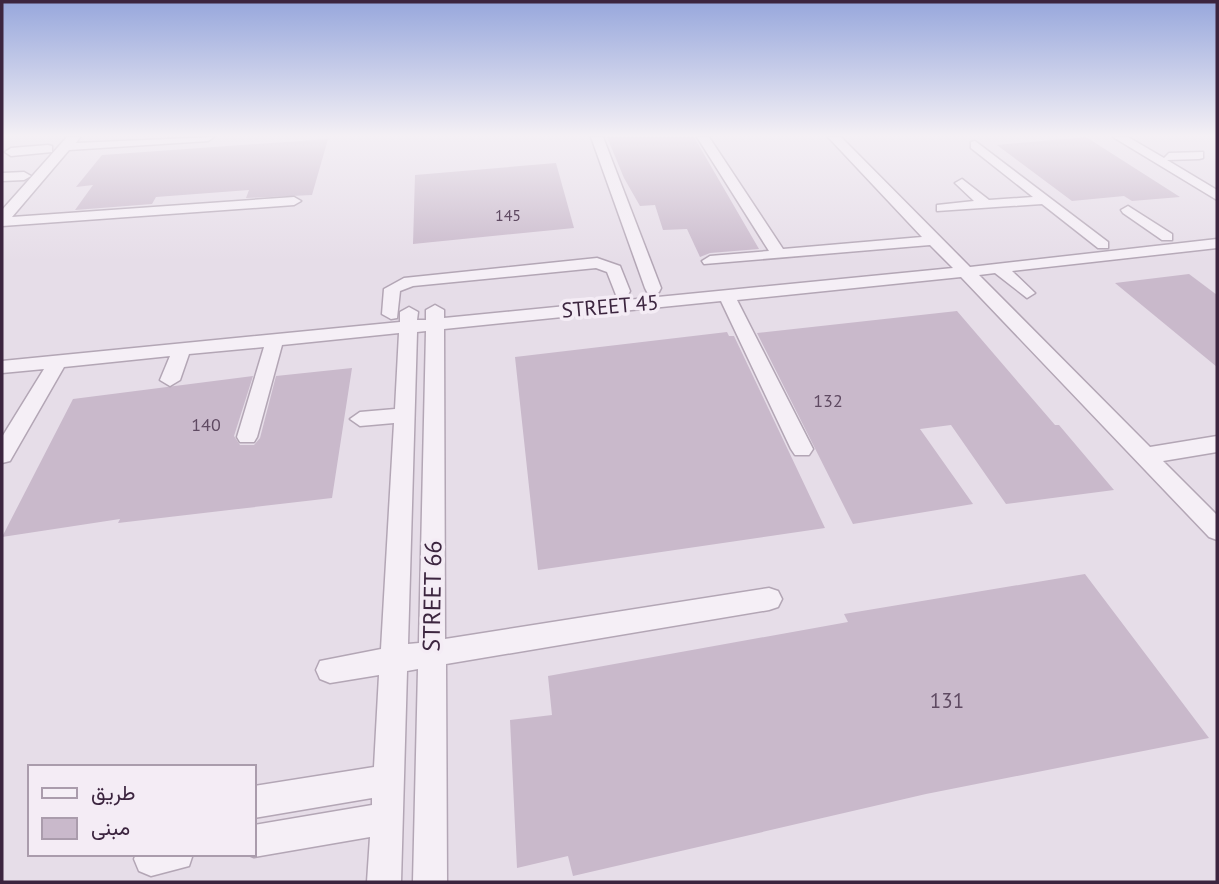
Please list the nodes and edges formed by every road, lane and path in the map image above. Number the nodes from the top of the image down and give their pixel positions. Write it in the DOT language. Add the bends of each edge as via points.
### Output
graph roads {
  1 [pos="22,178"];
  2 [pos="37,178"];
  3 [pos="612,178"];
  4 [pos="730,178"];
  5 [pos="874,178"];
  6 [pos="1018,178"];
  7 [pos="1188,178"];
  8 [pos="962,183"];
  9 [pos="1217,196"];
  10 [pos="1046,200"];
  11 [pos="2,201"];
  12 [pos="294,201"];
  13 [pos="986,205"];
  14 [pos="942,208"];
  15 [pos="1128,210"];
  16 [pos="2,221"];
  17 [pos="1217,232"];
  18 [pos="1167,237"];
  19 [pos="934,240"];
  20 [pos="1217,243"];
  21 [pos="1103,245"];
  22 [pos="778,253"];
  23 [pos="710,261"];
  24 [pos="960,266"];
  25 [pos="998,268"];
  26 [pos="653,288"];
  27 [pos="622,291"];
  28 [pos="1027,293"];
  29 [pos="726,295"];
  30 [pos="435,316"];
  31 [pos="402,317"];
  32 [pos="275,339"];
  33 [pos="182,348"];
  34 [pos="2,353"];
  35 [pos="58,361"];
  36 [pos="2,367"];
  37 [pos="170,380"];
  38 [pos="404,415"];
  39 [pos="360,419"];
  40 [pos="247,437"];
  41 [pos="1217,444"];
  42 [pos="802,449"];
  43 [pos="2,455"];
  44 [pos="1145,456"];
  45 [pos="1217,530"];
  46 [pos="769,599"];
  47 [pos="432,654"];
  48 [pos="393,661"];
  49 [pos="330,670"];
  50 [pos="388,780"];
  51 [pos="256,802"];
  52 [pos="387,818"];
  53 [pos="256,841"];
  54 [pos="384,882"];
  55 [pos="430,882"];
  1 -- 11 [label="street"];
  2 -- 16 [label="street"];
  3 -- 26 [label="street"];
  4 -- 22 [label="street"];
  5 -- 19 [label="street"];
  6 -- 10 [label="street"];
  7 -- 9 [label="street"];
  8 -- 13 [label="street"];
  10 -- 13 [label="street"];
  10 -- 21 [label="street"];
  12 -- 16 [label="street"];
  13 -- 14 [label="street"];
  15 -- 18 [label="street"];
  17 -- 18 [label="street, STREET 45"];
  18 -- 21 [label="street, STREET 45"];
  19 -- 22 [label="street"];
  19 -- 24 [label="street"];
  20 -- 25 [label="street, STREET 45"];
  21 -- 24 [label="street, STREET 45"];
  22 -- 23 [label="street"];
  24 -- 25 [label="street, STREET 45"];
  24 -- 26 [label="street, STREET 45"];
  24 -- 29 [label="street, STREET 45"];
  24 -- 44 [label="street"];
  25 -- 28 [label="street"];
  26 -- 27 [label="street, STREET 45"];
  27 -- 30 [label="street, STREET 45"];
  27 -- 31 [label="street, STREET 66" via="614,269 597,263 410,281 392,289"];
  29 -- 30 [label="street, STREET 45"];
  29 -- 42 [label="street"];
  30 -- 31 [label="street, STREET 45"];
  30 -- 47 [label="street, STREET 66"];
  31 -- 32 [label="street, STREET 45"];
  31 -- 34 [label="street, STREET 45"];
  31 -- 38 [label="street, STREET 66"];
  32 -- 33 [label="street, STREET 45"];
  32 -- 40 [label="street"];
  33 -- 35 [label="street, STREET 45"];
  33 -- 37 [label="street"];
  35 -- 36 [label="street, STREET 45"];
  35 -- 43 [label="street"];
  38 -- 39 [label="street"];
  38 -- 48 [label="street, STREET 66"];
  41 -- 44 [label="street"];
  44 -- 45 [label="street"];
  46 -- 47 [label="street"];
  47 -- 48 [label="street"];
  47 -- 55 [label="street, STREET 66"];
  48 -- 49 [label="street"];
  48 -- 50 [label="street, STREET 66"];
  50 -- 51 [label="street"];
  50 -- 52 [label="street, STREET 66"];
  52 -- 53 [label="street"];
  52 -- 54 [label="street, STREET 66"];
}
